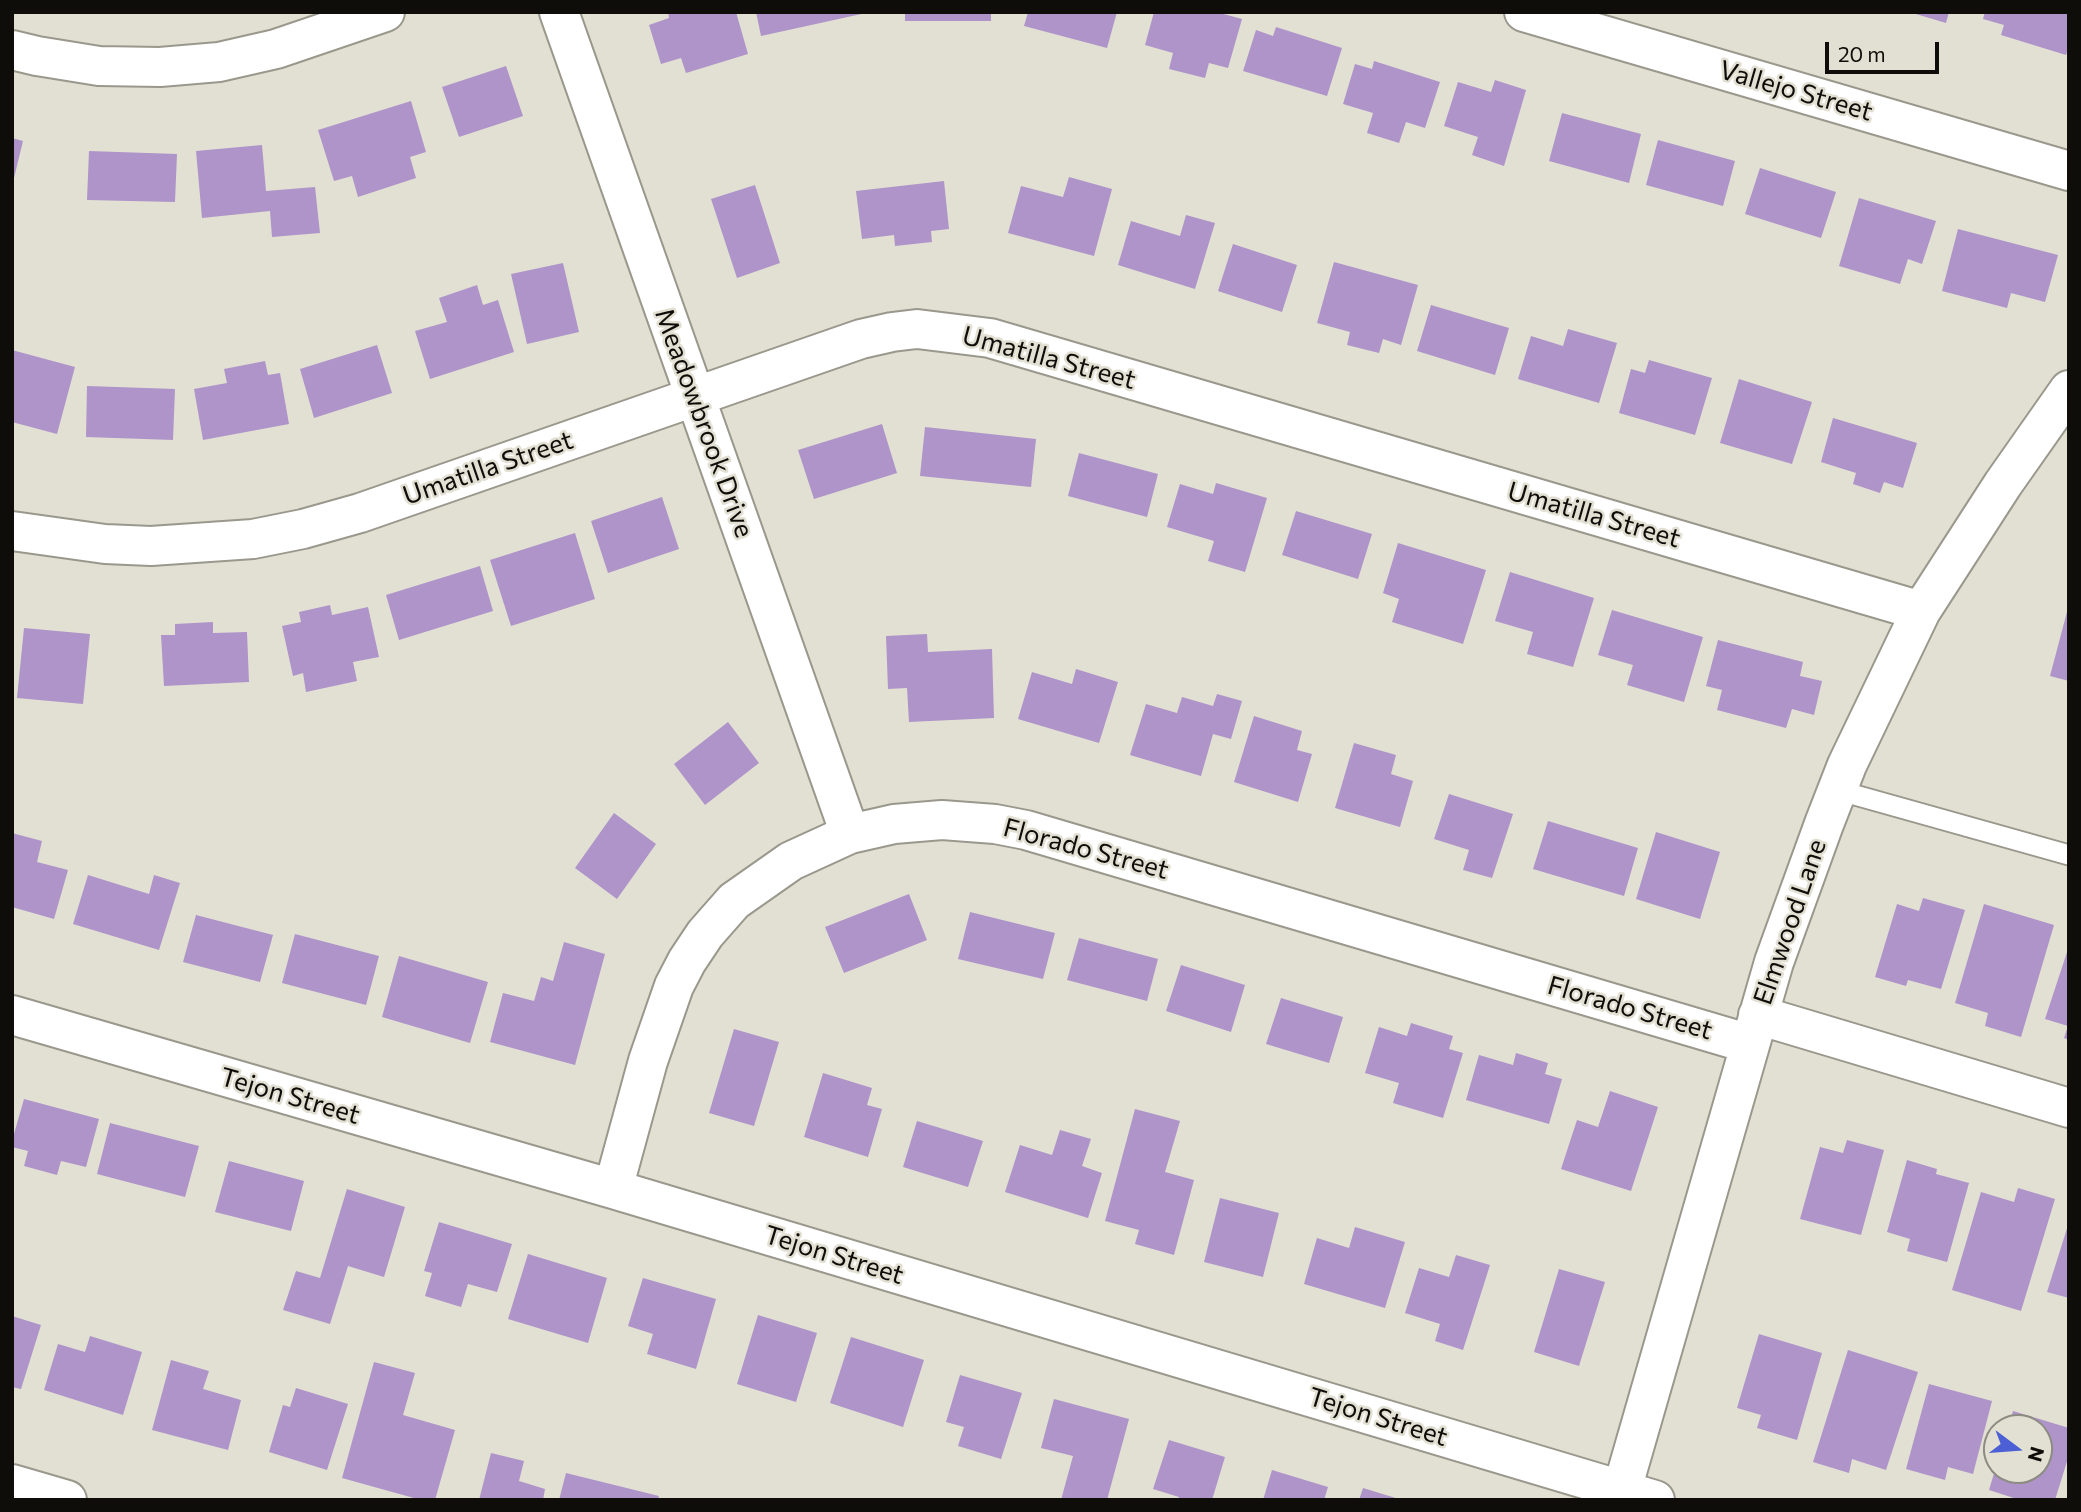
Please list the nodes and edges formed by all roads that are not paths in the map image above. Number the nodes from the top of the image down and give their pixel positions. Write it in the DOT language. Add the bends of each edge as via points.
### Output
graph roads {
  1 [pos="385,12"];
  2 [pos="559,12"];
  3 [pos="1524,12"];
  4 [pos="12,50"];
  5 [pos="2069,171"];
  6 [pos="693,396"];
  7 [pos="2062,412"];
  8 [pos="12,531"];
  9 [pos="1921,611"];
  10 [pos="1838,790"];
  11 [pos="850,834"];
  12 [pos="2069,855"];
  13 [pos="12,1015"];
  14 [pos="1754,1029"];
  15 [pos="2069,1108"];
  16 [pos="613,1189"];
  17 [pos="12,1484"];
  18 [pos="1632,1497"];
  19 [pos="67,1500"];
  1 -- 4 [label="street" via="276,49 160,68 99,66"];
  2 -- 6 [label="street, Meadowbrook Drive"];
  3 -- 5 [label="street, Vallejo Street"];
  6 -- 8 [label="street, Umatilla Street" via="360,513 266,537 151,546"];
  6 -- 9 [label="street, Umatilla Street" via="892,332 917,329 977,335"];
  6 -- 11 [label="street, Meadowbrook Drive"];
  7 -- 9 [label="street, Elmwood Lane" via="2003,484"];
  9 -- 10 [label="street, Elmwood Lane"];
  10 -- 12 [label="lane"];
  10 -- 14 [label="street, Elmwood Lane"];
  11 -- 14 [label="street, Florado Street" via="942,820 1026,830"];
  11 -- 16 [label="street, Florado Street" via="791,861 734,901 705,934 674,986"];
  13 -- 16 [label="street, Tejon Street"];
  14 -- 15 [label="street, Florado Street"];
  14 -- 18 [label="street, Elmwood Lane"];
  16 -- 18 [label="street, Tejon Street"];
  17 -- 19 [label="street"];
}
